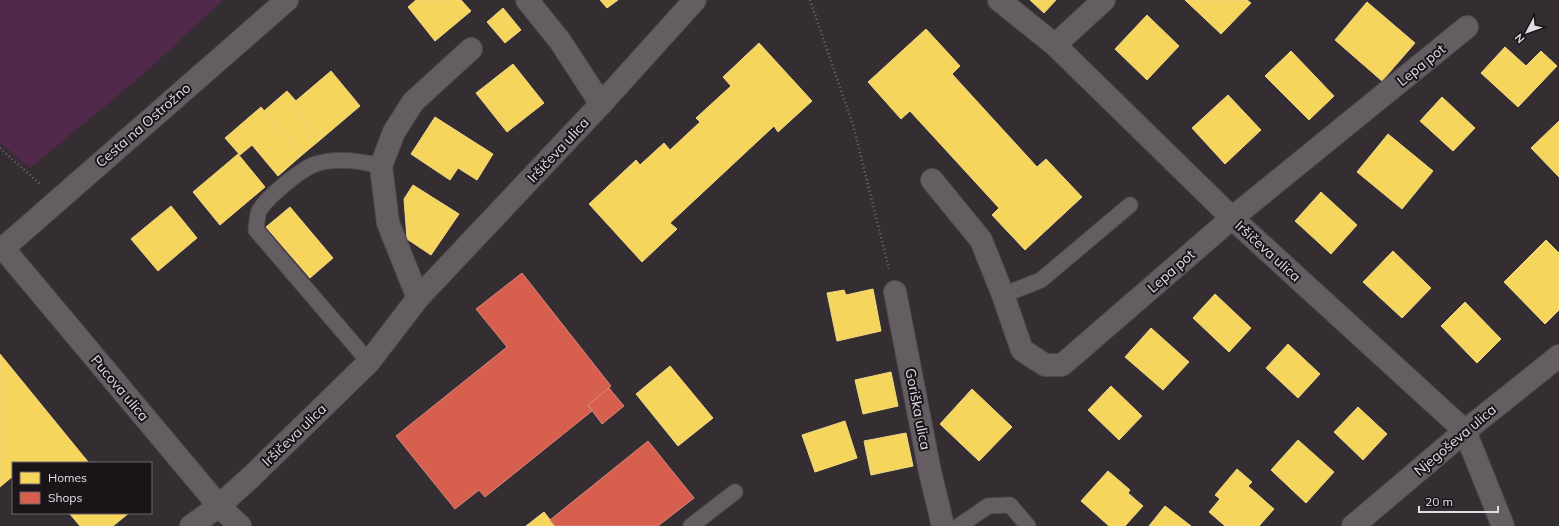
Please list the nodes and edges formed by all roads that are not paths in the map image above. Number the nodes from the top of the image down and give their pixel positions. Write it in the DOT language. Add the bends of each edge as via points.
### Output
graph roads {
  1 [pos="287,0"];
  2 [pos="527,0"];
  3 [pos="695,0"];
  4 [pos="999,0"];
  5 [pos="1104,0"];
  6 [pos="1467,27"];
  7 [pos="1055,45"];
  8 [pos="471,49"];
  9 [pos="601,104"];
  10 [pos="381,166"];
  11 [pos="932,180"];
  12 [pos="1130,205"];
  13 [pos="1232,218"];
  14 [pos="1,249"];
  15 [pos="895,292"];
  16 [pos="1004,295"];
  17 [pos="418,298"];
  18 [pos="1559,356"];
  19 [pos="369,362"];
  20 [pos="1465,431"];
  21 [pos="735,492"];
  22 [pos="219,506"];
  23 [pos="191,526"];
  24 [pos="240,526"];
  25 [pos="691,526"];
  26 [pos="943,526"];
  27 [pos="959,526"];
  28 [pos="1028,526"];
  29 [pos="1353,526"];
  30 [pos="1503,526"];
  1 -- 14 [label="street, Cesta na Ostrožno"];
  2 -- 9 [label="street" via="560,41"];
  3 -- 9 [label="street, Iršičeva ulica"];
  4 -- 7 [label="street, Iršičeva ulica"];
  5 -- 7 [label="street"];
  6 -- 13 [label="street, Lepa pot"];
  7 -- 13 [label="street, Iršičeva ulica"];
  8 -- 10 [label="street" via="413,102 394,132"];
  9 -- 17 [label="street, Iršičeva ulica"];
  10 -- 17 [label="street" via="388,223"];
  10 -- 19 [label="lane" via="363,161 316,164 285,184 259,211 256,230"];
  11 -- 16 [label="street, Lepa pot" via="981,240"];
  12 -- 16 [label="lane" via="1041,280"];
  13 -- 16 [label="street, Lepa pot" via="1062,365 1045,365 1022,350"];
  13 -- 20 [label="street, Iršičeva ulica"];
  14 -- 22 [label="street, Pucova ulica"];
  15 -- 26 [label="street, Goriška ulica"];
  17 -- 19 [label="street, Iršičeva ulica"];
  18 -- 20 [label="street, Njegoševa ulica"];
  19 -- 22 [label="street, Iršičeva ulica"];
  20 -- 29 [label="street, Njegoševa ulica"];
  20 -- 30 [label="street, Iršičeva ulica"];
  21 -- 25 [label="lane"];
  22 -- 23 [label="street"];
  22 -- 24 [label="street, Pucova ulica"];
  27 -- 28 [label="lane" via="988,506 1010,504"];
}
